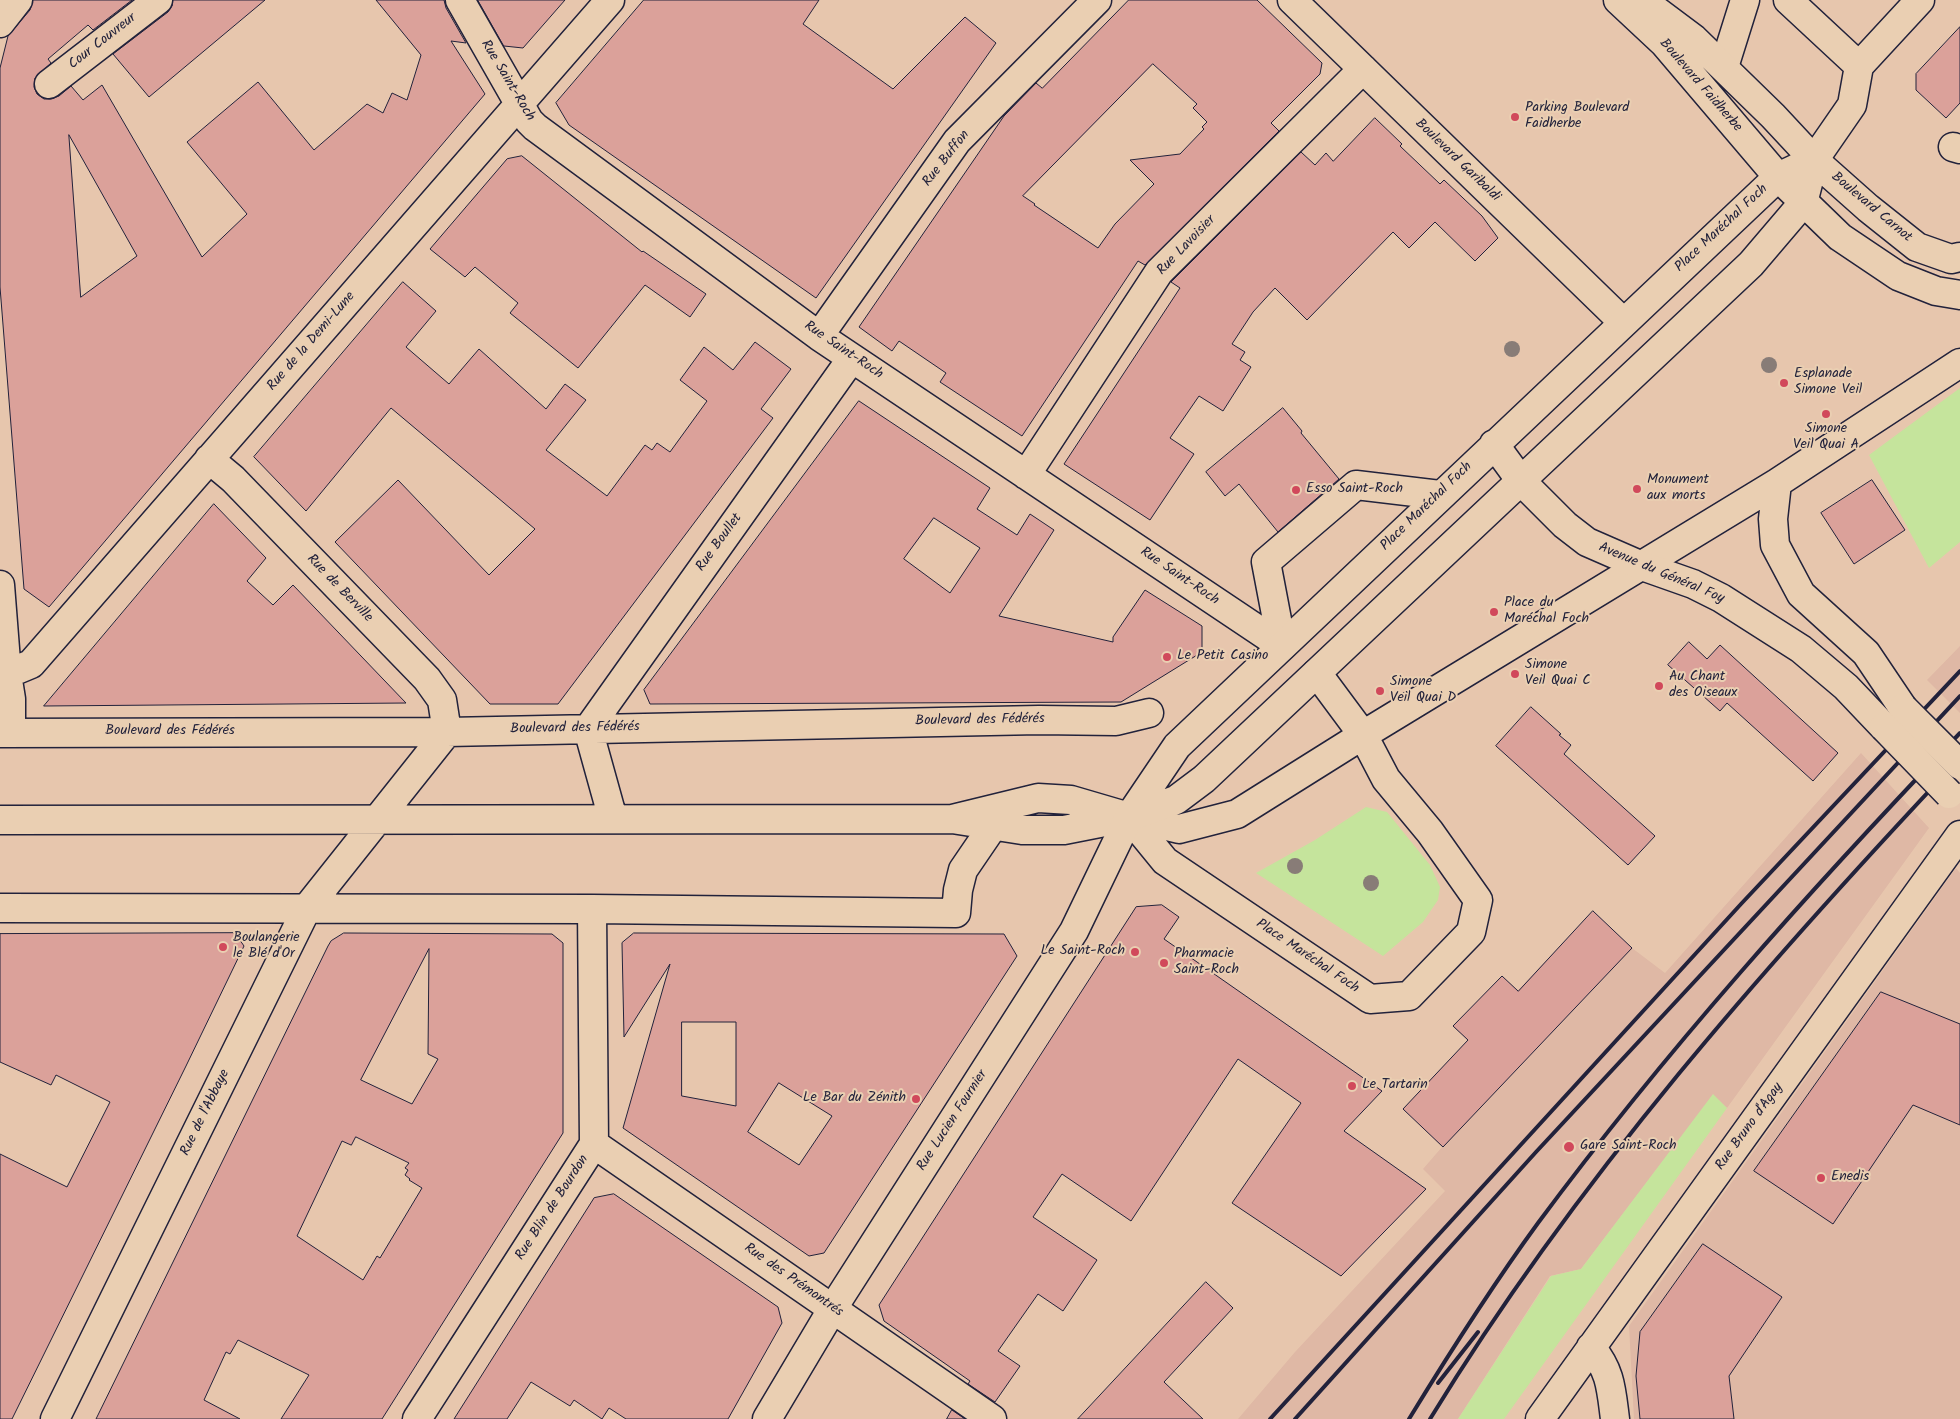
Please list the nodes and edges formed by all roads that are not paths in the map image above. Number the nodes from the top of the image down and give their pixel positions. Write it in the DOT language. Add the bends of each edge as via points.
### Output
graph roads {
  1 [pos="18,0"];
  2 [pos="158,0"];
  3 [pos="460,0"];
  4 [pos="610,0"];
  5 [pos="1097,0"];
  6 [pos="1292,0"];
  7 [pos="1618,0"];
  8 [pos="1642,0"];
  9 [pos="1745,0"];
  10 [pos="1788,0"];
  11 [pos="1920,0"];
  12 [pos="0,23"];
  13 [pos="1859,66"];
  14 [pos="1724,67"];
  15 [pos="1362,69"];
  16 [pos="49,84"];
  17 [pos="519,104"];
  18 [pos="1814,160"];
  19 [pos="1778,177"];
  20 [pos="1803,203"];
  21 [pos="1960,257"];
  22 [pos="1960,295"];
  23 [pos="1623,322"];
  24 [pos="819,336"];
  25 [pos="852,358"];
  26 [pos="1960,363"];
  27 [pos="1494,444"];
  28 [pos="209,459"];
  29 [pos="1026,475"];
  30 [pos="1521,481"];
  31 [pos="1777,483"];
  32 [pos="1440,496"];
  33 [pos="1642,566"];
  34 [pos="0,585"];
  35 [pos="1282,646"];
  36 [pos="1317,673"];
  37 [pos="7,674"];
  38 [pos="1150,713"];
  39 [pos="588,729"];
  40 [pos="447,732"];
  41 [pos="6,733"];
  42 [pos="1362,736"];
  43 [pos="1960,765"];
  44 [pos="1955,798"];
  45 [pos="1129,817"];
  46 [pos="613,818"];
  47 [pos="376,819"];
  48 [pos="952,819"];
  49 [pos="0,820"];
  50 [pos="993,826"];
  51 [pos="1960,835"];
  52 [pos="0,908"];
  53 [pos="307,908"];
  54 [pos="592,909"];
  55 [pos="594,1144"];
  56 [pos="832,1308"];
  57 [pos="1592,1347"];
  58 [pos="55,1419"];
  59 [pos="418,1419"];
  60 [pos="767,1419"];
  61 [pos="992,1419"];
  62 [pos="1540,1419"];
  63 [pos="1615,1419"];
  1 -- 12 [label="street"];
  2 -- 16 [label="street, Cour Couvreur"];
  3 -- 17 [label="street, Rue Saint-Roch"];
  4 -- 17 [label="street, Rue de la Demi-Lune"];
  5 -- 24 [label="street, Rue Buffon" via="957,141"];
  6 -- 15 [label="street, Boulevard Garibaldi"];
  7 -- 19 [label="street, Boulevard Faidherbe" via="1664,43"];
  8 -- 14 [label="street, Boulevard Faidherbe" via="1694,39"];
  9 -- 14 [label="street"];
  10 -- 13 [label="street"];
  11 -- 13 [label="street"];
  13 -- 18 [label="street" via="1852,105"];
  14 -- 18 [label="street, Boulevard Faidherbe"];
  15 -- 23 [label="street, Boulevard Garibaldi"];
  15 -- 29 [label="street, Rue Lavoisier" via="1159,272"];
  17 -- 24 [label="street, Rue Saint-Roch" via="535,126"];
  17 -- 28 [label="street, Rue de la Demi-Lune"];
  18 -- 19 [label="street, Place Maréchal Foch"];
  18 -- 20 [label="street"];
  18 -- 21 [label="street, Boulevard Carnot" via="1917,247 1951,259"];
  19 -- 20 [label="street"];
  19 -- 23 [label="street, Place Maréchal Foch"];
  20 -- 22 [label="street" via="1840,237 1898,276 1936,291"];
  20 -- 30 [label="street" via="1755,259"];
  23 -- 27 [label="street, Place Maréchal Foch"];
  24 -- 25 [label="street, Rue Saint-Roch"];
  25 -- 29 [label="street, Rue Saint-Roch"];
  25 -- 39 [label="street, Rue Boullet"];
  26 -- 31 [label="street"];
  27 -- 30 [label="street, Avenue du Général Foy"];
  27 -- 32 [label="street, Place Maréchal Foch"];
  28 -- 37 [label="street, Rue de la Demi-Lune" via="31,664"];
  28 -- 40 [label="street, Rue de Berville" via="233,479 427,679 442,700"];
  29 -- 35 [label="street, Rue Saint-Roch"];
  30 -- 33 [label="street, Avenue du Général Foy" via="1587,542"];
  30 -- 36 [label="street"];
  31 -- 33 [label="street"];
  31 -- 43 [label="street, bridge" via="1773,519 1775,546 1801,594 1866,653 1903,708"];
  32 -- 35 [label="street, Place Maréchal Foch"];
  32 -- 35 [label="street" via="1356,485 1266,562"];
  33 -- 42 [label="street"];
  33 -- 44 [label="street, Avenue du Général Foy, bridge" via="1721,598 1801,649 1846,687"];
  34 -- 37 [label="street"];
  35 -- 45 [label="street, Place Maréchal Foch" via="1177,746"];
  36 -- 42 [label="street, Place Maréchal Foch"];
  36 -- 45 [label="street" via="1204,779 1176,800"];
  37 -- 41 [label="street" via="11,698"];
  38 -- 39 [label="street, Boulevard des Fédérés" via="1116,720"];
  39 -- 40 [label="street, Boulevard des Fédérés"];
  39 -- 46 [label="street"];
  40 -- 41 [label="street, Boulevard des Fédérés"];
  40 -- 47 [label="street, Rue de l'Abbaye"];
  42 -- 45 [label="street" via="1237,814 1179,829"];
  42 -- 45 [label="street, Place Maréchal Foch" via="1386,779 1430,832 1478,900 1471,932 1409,996 1370,999 1165,861"];
  45 -- 48 [label="street" via="1071,800 1038,798"];
  45 -- 50 [label="street" via="1064,830"];
  45 -- 56 [label="street, Rue Lucien Fournier" via="1074,931"];
  46 -- 47 [label="street"];
  46 -- 48 [label="street"];
  47 -- 49 [label="street"];
  47 -- 53 [label="street, Rue de l'Abbaye"];
  48 -- 50 [label="street"];
  50 -- 54 [label="street" via="963,870 956,913"];
  51 -- 57 [label="street, Rue Bruno d'Agay"];
  52 -- 53 [label="street"];
  53 -- 54 [label="street"];
  53 -- 58 [label="street, Rue de l'Abbaye"];
  54 -- 55 [label="street, Rue Blin de Bourdon"];
  55 -- 56 [label="street, Rue des Prémontrés"];
  55 -- 59 [label="street, Rue Blin de Bourdon"];
  56 -- 60 [label="street, Rue Lucien Fournier"];
  56 -- 61 [label="street, Rue des Prémontrés"];
  57 -- 62 [label="street, Rue Bruno d'Agay"];
  57 -- 63 [label="street" via="1610,1380"];
}
